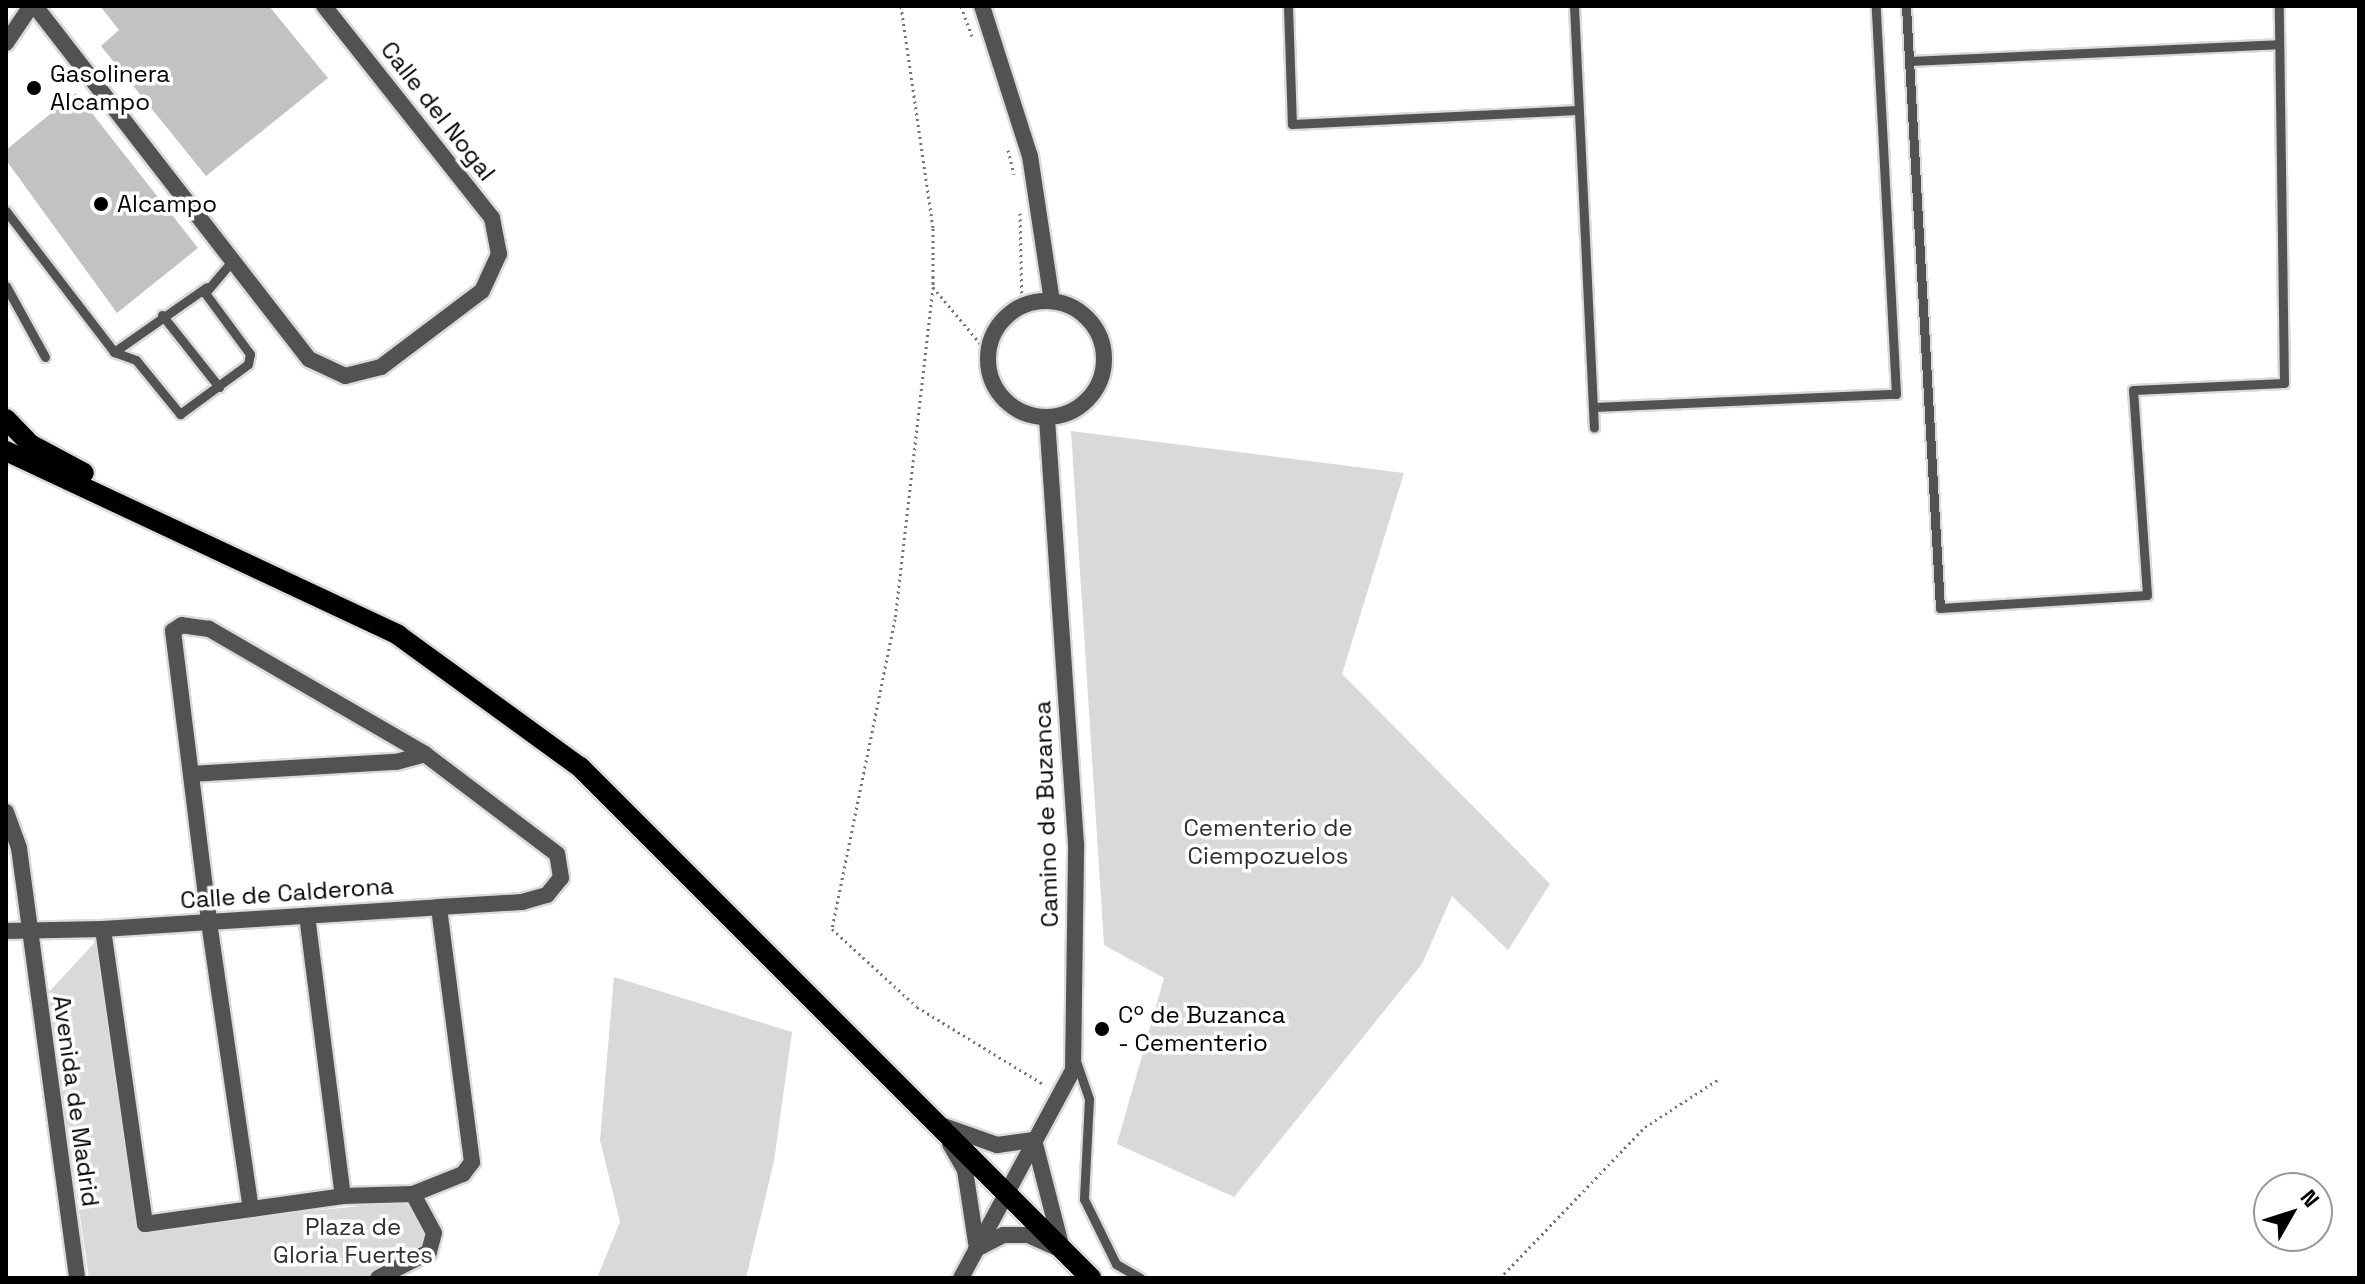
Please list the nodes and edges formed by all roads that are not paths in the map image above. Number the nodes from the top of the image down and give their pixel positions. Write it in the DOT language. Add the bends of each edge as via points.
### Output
graph roads {
  1 [pos="33,6"];
  2 [pos="324,6"];
  3 [pos="982,6"];
  4 [pos="1288,6"];
  5 [pos="1574,6"];
  6 [pos="1876,6"];
  7 [pos="1906,6"];
  8 [pos="2279,6"];
  9 [pos="6,43"];
  10 [pos="2279,44"];
  11 [pos="1909,61"];
  12 [pos="1578,110"];
  13 [pos="6,211"];
  14 [pos="233,260"];
  15 [pos="1042,265"];
  16 [pos="6,286"];
  17 [pos="207,287"];
  18 [pos="1052,301"];
  19 [pos="1028,304"];
  20 [pos="162,315"];
  21 [pos="114,352"];
  22 [pos="45,357"];
  23 [pos="219,387"];
  24 [pos="1593,407"];
  25 [pos="1047,418"];
  26 [pos="6,419"];
  27 [pos="1594,428"];
  28 [pos="6,451"];
  29 [pos="202,540"];
  30 [pos="425,754"];
  31 [pos="191,774"];
  32 [pos="6,812"];
  33 [pos="439,907"];
  34 [pos="307,916"];
  35 [pos="209,922"];
  36 [pos="103,929"];
  37 [pos="30,930"];
  38 [pos="6,931"];
  39 [pos="1073,1052"];
  40 [pos="937,1123"];
  41 [pos="1034,1140"];
  42 [pos="1006,1192"];
  43 [pos="413,1194"];
  44 [pos="343,1196"];
  45 [pos="251,1209"];
  46 [pos="976,1249"];
  47 [pos="1063,1251"];
  48 [pos="77,1278"];
  49 [pos="379,1278"];
  50 [pos="961,1278"];
  51 [pos="1091,1278"];
  52 [pos="1140,1278"];
  1 -- 9 [label="street"];
  1 -- 14 [label="street"];
  2 -- 14 [label="street, Calle del Nogal" via="492,218 499,254 482,291 381,367 345,376 309,359"];
  3 -- 15 [label="street" via="1030,156"];
  4 -- 12 [label="lane" via="1292,124"];
  5 -- 12 [label="lane"];
  6 -- 24 [label="lane" via="1896,394"];
  7 -- 11 [label="lane"];
  8 -- 10 [label="lane"];
  10 -- 11 [label="lane"];
  10 -- 11 [label="lane" via="2284,383 2133,390 2147,595 1940,608"];
  12 -- 24 [label="lane"];
  13 -- 21 [label="lane"];
  14 -- 17 [label="lane"];
  15 -- 18 [label="street"];
  15 -- 19 [label="street"];
  16 -- 22 [label="lane"];
  17 -- 20 [label="lane"];
  17 -- 23 [label="lane" via="250,354 248,364"];
  18 -- 19 [label="street"];
  18 -- 25 [label="street" via="1092,323 1104,366 1083,405"];
  19 -- 25 [label="street" via="998,325 988,353 1001,396"];
  20 -- 21 [label="lane"];
  20 -- 23 [label="lane"];
  21 -- 23 [label="lane" via="136,360 180,414"];
  24 -- 27 [label="lane"];
  25 -- 39 [label="street, Camino de Buzanca" via="1076,844"];
  26 -- 29 [label="main road" via="30,444"];
  28 -- 29 [label="main road"];
  29 -- 40 [label="main road" via="398,635 580,767"];
  30 -- 31 [label="street" via="396,762"];
  30 -- 31 [label="street" via="209,629 182,625 173,631"];
  30 -- 33 [label="street, Calle de Calderona" via="557,854 561,878 547,895"];
  31 -- 35 [label="street"];
  32 -- 37 [label="street, Avenida de Madrid" via="19,848"];
  33 -- 34 [label="street, Calle de Calderona"];
  33 -- 43 [label="street" via="472,1162 463,1174"];
  34 -- 35 [label="street, Calle de Calderona"];
  34 -- 44 [label="street"];
  35 -- 36 [label="street, Calle de Calderona"];
  35 -- 45 [label="street"];
  36 -- 37 [label="street, Calle de Calderona"];
  36 -- 45 [label="street" via="145,1224"];
  37 -- 38 [label="street"];
  37 -- 48 [label="street, Avenida de Madrid"];
  39 -- 41 [label="street, Camino de Buzanca" via="1060,1094"];
  39 -- 52 [label="lane" via="1089,1099 1084,1199 1116,1264"];
  40 -- 41 [label="street" via="997,1145"];
  40 -- 42 [label="main road"];
  40 -- 46 [label="street" via="965,1170"];
  41 -- 42 [label="street, Camino de Buzanca"];
  41 -- 47 [label="street"];
  42 -- 46 [label="street, Camino de Buzanca"];
  42 -- 47 [label="main road"];
  43 -- 44 [label="street"];
  43 -- 49 [label="street" via="434,1233 429,1252"];
  44 -- 45 [label="street"];
  46 -- 47 [label="street" via="1003,1235 1028,1235"];
  46 -- 50 [label="street, Camino de Buzanca"];
  47 -- 51 [label="main road"];
}
